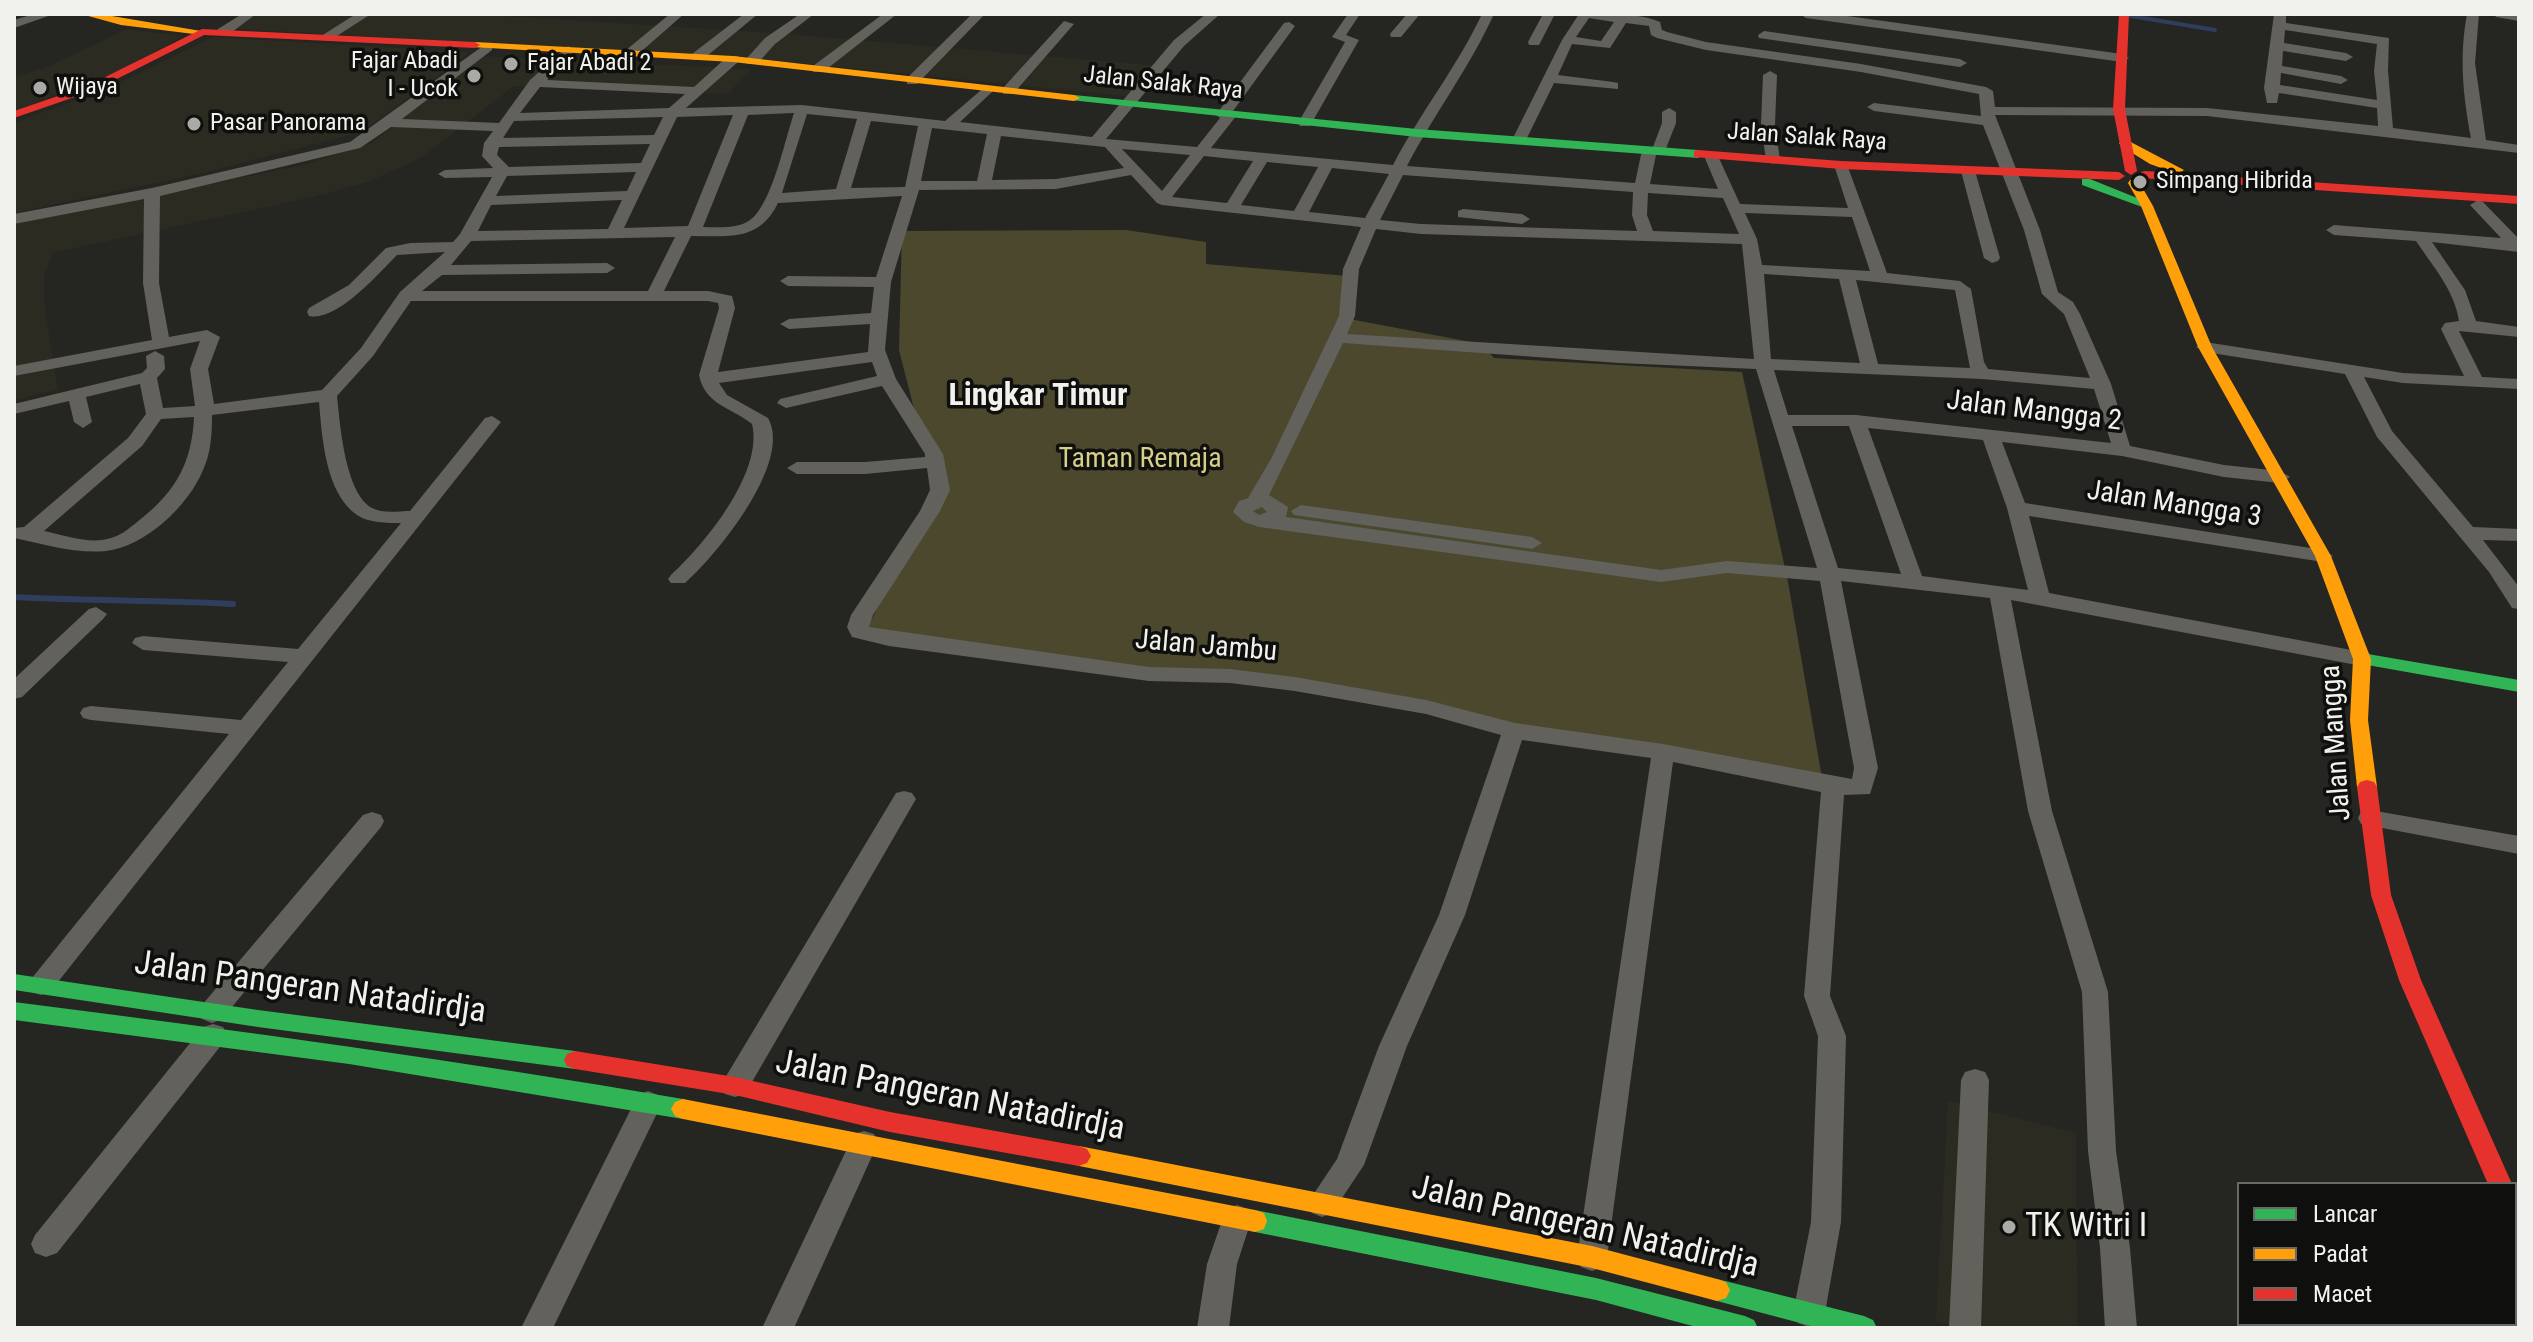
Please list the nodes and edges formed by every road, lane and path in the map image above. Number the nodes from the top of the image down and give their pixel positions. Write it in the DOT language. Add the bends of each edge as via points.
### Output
graph roads {
  1 [pos="48,14"];
  2 [pos="250,14"];
  3 [pos="365,14"];
  4 [pos="678,14"];
  5 [pos="752,14"];
  6 [pos="808,14"];
  7 [pos="891,14"];
  8 [pos="979,14"];
  9 [pos="1214,14"];
  10 [pos="1354,14"];
  11 [pos="1414,14"];
  12 [pos="1488,14"];
  13 [pos="1549,14"];
  14 [pos="1586,14"];
  15 [pos="1806,14"];
  16 [pos="2473,14"];
  17 [pos="2500,14"];
  18 [pos="96,15"];
  19 [pos="2519,17"];
  20 [pos="1623,18"];
  21 [pos="2124,18"];
  22 [pos="2280,20"];
  23 [pos="14,24"];
  24 [pos="1068,24"];
  25 [pos="1888,25"];
  26 [pos="1289,26"];
  27 [pos="202,32"];
  28 [pos="223,32"];
  29 [pos="1396,34"];
  30 [pos="1764,35"];
  31 [pos="324,38"];
  32 [pos="1568,40"];
  33 [pos="1534,42"];
  34 [pos="2278,46"];
  35 [pos="487,47"];
  36 [pos="568,50"];
  37 [pos="1880,52"];
  38 [pos="631,53"];
  39 [pos="697,57"];
  40 [pos="1916,57"];
  41 [pos="2346,57"];
  42 [pos="2122,58"];
  43 [pos="742,60"];
  44 [pos="1960,63"];
  45 [pos="2273,68"];
  46 [pos="818,69"];
  47 [pos="1770,75"];
  48 [pos="1905,75"];
  49 [pos="1550,78"];
  50 [pos="2341,80"];
  51 [pos="912,81"];
  52 [pos="535,83"];
  53 [pos="1613,86"];
  54 [pos="2271,88"];
  55 [pos="987,89"];
  56 [pos="699,91"];
  57 [pos="1008,91"];
  58 [pos="1130,104"];
  59 [pos="2383,105"];
  60 [pos="1874,107"];
  61 [pos="802,109"];
  62 [pos="2119,109"];
  63 [pos="742,111"];
  64 [pos="1669,112"];
  65 [pos="672,113"];
  66 [pos="14,115"];
  67 [pos="1227,115"];
  68 [pos="865,116"];
  69 [pos="1988,116"];
  70 [pos="2276,118"];
  71 [pos="508,122"];
  72 [pos="926,122"];
  73 [pos="388,123"];
  74 [pos="1305,123"];
  75 [pos="949,125"];
  76 [pos="2386,131"];
  77 [pos="995,132"];
  78 [pos="1417,133"];
  79 [pos="659,139"];
  80 [pos="1519,140"];
  81 [pos="2125,142"];
  82 [pos="491,143"];
  83 [pos="1103,143"];
  84 [pos="2479,143"];
  85 [pos="2519,149"];
  86 [pos="1203,150"];
  87 [pos="1653,150"];
  88 [pos="1711,156"];
  89 [pos="1263,157"];
  90 [pos="1773,160"];
  91 [pos="1327,163"];
  92 [pos="1841,165"];
  93 [pos="647,167"];
  94 [pos="503,170"];
  95 [pos="1135,170"];
  96 [pos="1398,170"];
  97 [pos="1968,171"];
  98 [pos="2011,172"];
  99 [pos="445,174"];
  100 [pos="2056,174"];
  101 [pos="2136,176"];
  102 [pos="2220,182"];
  103 [pos="983,185"];
  104 [pos="1641,187"];
  105 [pos="912,189"];
  106 [pos="152,193"];
  107 [pos="842,193"];
  108 [pos="633,195"];
  109 [pos="1469,195"];
  110 [pos="771,199"];
  111 [pos="1162,200"];
  112 [pos="2519,200"];
  113 [pos="486,201"];
  114 [pos="1731,201"];
  115 [pos="2146,205"];
  116 [pos="2478,205"];
  117 [pos="1231,209"];
  118 [pos="2519,209"];
  119 [pos="1857,213"];
  120 [pos="1299,216"];
  121 [pos="14,219"];
  122 [pos="1370,224"];
  123 [pos="690,230"];
  124 [pos="1643,230"];
  125 [pos="2334,230"];
  126 [pos="622,231"];
  127 [pos="1453,231"];
  128 [pos="2420,236"];
  129 [pos="1749,239"];
  130 [pos="463,242"];
  131 [pos="2517,246"];
  132 [pos="1992,258"];
  133 [pos="607,268"];
  134 [pos="1755,269"];
  135 [pos="438,270"];
  136 [pos="1846,275"];
  137 [pos="1880,277"];
  138 [pos="788,281"];
  139 [pos="883,282"];
  140 [pos="654,295"];
  141 [pos="406,296"];
  142 [pos="593,296"];
  143 [pos="315,312"];
  144 [pos="1347,316"];
  145 [pos="878,318"];
  146 [pos="789,324"];
  147 [pos="2464,325"];
  148 [pos="2519,332"];
  149 [pos="1348,339"];
  150 [pos="2205,347"];
  151 [pos="158,349"];
  152 [pos="877,356"];
  153 [pos="1763,363"];
  154 [pos="14,371"];
  155 [pos="1871,371"];
  156 [pos="2352,371"];
  157 [pos="1982,374"];
  158 [pos="148,377"];
  159 [pos="708,379"];
  160 [pos="887,379"];
  161 [pos="2475,380"];
  162 [pos="2102,384"];
  163 [pos="2519,384"];
  164 [pos="77,395"];
  165 [pos="328,395"];
  166 [pos="786,403"];
  167 [pos="14,409"];
  168 [pos="203,411"];
  169 [pos="155,414"];
  170 [pos="1779,420"];
  171 [pos="1856,421"];
  172 [pos="83,422"];
  173 [pos="492,422"];
  174 [pos="1990,434"];
  175 [pos="2122,450"];
  176 [pos="936,462"];
  177 [pos="797,468"];
  178 [pos="2280,477"];
  179 [pos="1268,507"];
  180 [pos="2017,508"];
  181 [pos="414,517"];
  182 [pos="21,533"];
  183 [pos="2468,533"];
  184 [pos="2519,535"];
  185 [pos="2323,556"];
  186 [pos="1829,574"];
  187 [pos="678,579"];
  188 [pos="1914,581"];
  189 [pos="1999,592"];
  190 [pos="2040,598"];
  191 [pos="2519,603"];
  192 [pos="96,614"];
  193 [pos="143,643"];
  194 [pos="303,656"];
  195 [pos="2362,659"];
  196 [pos="2519,686"];
  197 [pos="14,692"];
  198 [pos="91,713"];
  199 [pos="246,728"];
  200 [pos="1515,731"];
  201 [pos="1663,752"];
  202 [pos="1833,786"];
  203 [pos="904,799"];
  204 [pos="2370,818"];
  205 [pos="372,821"];
  206 [pos="2519,845"];
  207 [pos="14,982"];
  208 [pos="41,985"];
  209 [pos="14,1011"];
  210 [pos="213,1023"];
  211 [pos="664,1074"];
  212 [pos="1975,1080"];
  213 [pos="735,1086"];
  214 [pos="648,1103"];
  215 [pos="864,1143"];
  216 [pos="2499,1182"];
  217 [pos="1322,1204"];
  218 [pos="1237,1218"];
  219 [pos="1427,1222"];
  220 [pos="46,1244"];
  221 [pos="1421,1255"];
  222 [pos="1592,1257"];
  223 [pos="1809,1313"];
  224 [pos="537,1328"];
  225 [pos="778,1328"];
  226 [pos="1213,1328"];
  227 [pos="1745,1328"];
  228 [pos="1864,1328"];
  229 [pos="1965,1328"];
  230 [pos="2121,1328"];
  1 -- 23 [label="street"];
  2 -- 28 [label="street"];
  3 -- 31 [label="street"];
  4 -- 38 [label="street"];
  5 -- 39 [label="street"];
  6 -- 43 [label="street"];
  7 -- 46 [label="street"];
  8 -- 51 [label="street"];
  9 -- 58 [label="street" via="1179,43"];
  10 -- 74 [label="street" via="1338,37 1353,40"];
  11 -- 29 [label="street"];
  12 -- 78 [label="street"];
  13 -- 33 [label="street"];
  14 -- 20 [label="street"];
  14 -- 32 [label="street"];
  15 -- 25 [label="street"];
  16 -- 84 [label="street" via="2468,85"];
  17 -- 19 [label="street"];
  18 -- 27 [label="main road, Jalan Salak Raya"];
  20 -- 32 [label="street" via="1605,45"];
  20 -- 48 [label="street" via="1652,23 1662,35 1706,46"];
  21 -- 42 [label="main road, Jalan Mangga"];
  22 -- 34 [label="street"];
  22 -- 59 [label="street" via="2384,41"];
  24 -- 57 [label="street"];
  25 -- 37 [label="street"];
  25 -- 42 [label="street"];
  26 -- 67 [label="street"];
  27 -- 28 [label="main road, Jalan Salak Raya"];
  27 -- 66 [label="main road" via="91,88"];
  28 -- 31 [label="main road, Jalan Salak Raya"];
  30 -- 37 [label="street"];
  31 -- 35 [label="main road, Jalan Salak Raya"];
  32 -- 49 [label="street"];
  34 -- 41 [label="street"];
  34 -- 45 [label="street"];
  35 -- 36 [label="main road, Jalan Salak Raya"];
  35 -- 73 [label="street"];
  36 -- 38 [label="main road, Jalan Salak Raya"];
  36 -- 52 [label="street"];
  37 -- 40 [label="street"];
  38 -- 39 [label="main road, Jalan Salak Raya"];
  39 -- 43 [label="main road, Jalan Salak Raya"];
  40 -- 44 [label="street"];
  40 -- 48 [label="street"];
  42 -- 62 [label="main road, Jalan Mangga"];
  43 -- 46 [label="main road, Jalan Salak Raya"];
  43 -- 56 [label="street"];
  45 -- 50 [label="street"];
  45 -- 54 [label="street"];
  46 -- 51 [label="main road, Jalan Salak Raya"];
  47 -- 90 [label="street"];
  48 -- 69 [label="street" via="1981,88 1987,95"];
  49 -- 53 [label="street"];
  49 -- 80 [label="street"];
  51 -- 55 [label="main road, Jalan Salak Raya"];
  52 -- 56 [label="street"];
  52 -- 71 [label="street"];
  54 -- 59 [label="street"];
  54 -- 70 [label="street"];
  55 -- 57 [label="main road, Jalan Salak Raya"];
  55 -- 75 [label="street"];
  56 -- 65 [label="street"];
  57 -- 58 [label="main road, Jalan Salak Raya"];
  58 -- 67 [label="main road, Jalan Salak Raya"];
  58 -- 83 [label="street"];
  59 -- 76 [label="street"];
  60 -- 69 [label="street"];
  61 -- 63 [label="street"];
  61 -- 68 [label="street"];
  61 -- 110 [label="street"];
  62 -- 69 [label="street"];
  62 -- 70 [label="street"];
  62 -- 81 [label="main road, Jalan Mangga"];
  63 -- 65 [label="street"];
  63 -- 123 [label="street"];
  64 -- 87 [label="street" via="1669,123"];
  65 -- 71 [label="street"];
  65 -- 79 [label="street"];
  67 -- 74 [label="main road, Jalan Salak Raya"];
  67 -- 86 [label="street"];
  68 -- 72 [label="street"];
  68 -- 107 [label="street"];
  69 -- 98 [label="street"];
  70 -- 76 [label="street"];
  71 -- 73 [label="street"];
  71 -- 82 [label="street"];
  72 -- 75 [label="street"];
  72 -- 105 [label="street"];
  73 -- 106 [label="street" via="343,149"];
  74 -- 78 [label="main road, Jalan Salak Raya"];
  75 -- 77 [label="street"];
  76 -- 84 [label="street"];
  77 -- 83 [label="street"];
  77 -- 103 [label="street"];
  78 -- 80 [label="main road, Jalan Salak Raya"];
  78 -- 96 [label="street"];
  79 -- 82 [label="street"];
  79 -- 93 [label="street"];
  80 -- 87 [label="main road, Jalan Salak Raya"];
  81 -- 100 [label="main road" via="2099,165"];
  81 -- 101 [label="main road, Jalan Mangga"];
  81 -- 102 [label="main road" via="2164,166"];
  82 -- 94 [label="street" via="489,156"];
  83 -- 86 [label="street"];
  83 -- 95 [label="street"];
  84 -- 85 [label="street"];
  86 -- 89 [label="street"];
  86 -- 111 [label="street"];
  87 -- 88 [label="main road, Jalan Salak Raya"];
  87 -- 104 [label="street"];
  88 -- 90 [label="main road, Jalan Salak Raya"];
  88 -- 114 [label="street"];
  89 -- 91 [label="street"];
  89 -- 117 [label="street"];
  90 -- 92 [label="main road, Jalan Salak Raya"];
  91 -- 96 [label="street"];
  91 -- 120 [label="street"];
  92 -- 97 [label="main road, Jalan Salak Raya"];
  92 -- 119 [label="street"];
  93 -- 94 [label="street"];
  93 -- 108 [label="street"];
  94 -- 99 [label="street"];
  94 -- 113 [label="street"];
  95 -- 103 [label="street" via="1056,184"];
  95 -- 111 [label="street"];
  96 -- 109 [label="street"];
  96 -- 122 [label="street"];
  97 -- 98 [label="main road, Jalan Salak Raya"];
  97 -- 132 [label="street"];
  98 -- 100 [label="main road, Jalan Salak Raya"];
  98 -- 162 [label="street" via="2050,294 2072,314"];
  100 -- 101 [label="main road, Jalan Salak Raya"];
  100 -- 115 [label="main road"];
  101 -- 102 [label="main road, Jalan Salak Raya"];
  101 -- 115 [label="main road, Jalan Mangga"];
  102 -- 112 [label="main road"];
  102 -- 115 [label="main road" via="2177,187"];
  102 -- 116 [label="main road"];
  103 -- 105 [label="street"];
  104 -- 109 [label="street"];
  104 -- 114 [label="street"];
  104 -- 124 [label="street"];
  105 -- 107 [label="street"];
  105 -- 139 [label="street"];
  106 -- 121 [label="street"];
  106 -- 151 [label="street" via="151,283"];
  107 -- 110 [label="street"];
  108 -- 113 [label="street"];
  108 -- 126 [label="street"];
  109 -- 124 [label="street" via="1587,226"];
  109 -- 127 [label="street"];
  110 -- 123 [label="street" via="755,225 732,231"];
  111 -- 117 [label="street"];
  113 -- 130 [label="street"];
  114 -- 119 [label="street"];
  114 -- 129 [label="street"];
  115 -- 150 [label="main road, Jalan Mangga"];
  116 -- 118 [label="main road"];
  116 -- 131 [label="street"];
  117 -- 120 [label="street"];
  119 -- 137 [label="street"];
  120 -- 122 [label="street"];
  122 -- 127 [label="street"];
  122 -- 144 [label="street" via="1351,269"];
  123 -- 126 [label="street"];
  123 -- 140 [label="street"];
  124 -- 127 [label="street"];
  124 -- 129 [label="street"];
  125 -- 128 [label="street"];
  126 -- 130 [label="street"];
  126 -- 133 [label="street"];
  128 -- 131 [label="street"];
  128 -- 147 [label="street" via="2463,304 2469,317"];
  129 -- 134 [label="street"];
  130 -- 135 [label="street"];
  130 -- 143 [label="street" via="392,251 355,289"];
  133 -- 135 [label="street"];
  133 -- 142 [label="street"];
  134 -- 136 [label="street"];
  134 -- 153 [label="street"];
  135 -- 141 [label="street"];
  136 -- 137 [label="street"];
  136 -- 155 [label="street"];
  137 -- 157 [label="street" via="1955,284 1962,291"];
  138 -- 139 [label="street"];
  139 -- 145 [label="street"];
  140 -- 142 [label="street"];
  140 -- 159 [label="street" via="726,300"];
  141 -- 142 [label="street"];
  141 -- 165 [label="street" via="367,352"];
  144 -- 149 [label="street" via="1352,322"];
  144 -- 179 [label="street" via="1280,459"];
  145 -- 146 [label="street"];
  145 -- 152 [label="street"];
  147 -- 148 [label="street"];
  147 -- 161 [label="street" via="2450,329"];
  149 -- 153 [label="street"];
  149 -- 179 [label="street"];
  150 -- 156 [label="street"];
  150 -- 178 [label="main road, Jalan Mangga"];
  151 -- 154 [label="street"];
  151 -- 158 [label="street" via="156,369"];
  151 -- 168 [label="street" via="203,334 211,337 200,361"];
  152 -- 159 [label="street"];
  152 -- 160 [label="street"];
  153 -- 155 [label="street"];
  153 -- 170 [label="street"];
  155 -- 157 [label="street"];
  156 -- 161 [label="street"];
  156 -- 183 [label="street" via="2384,433"];
  157 -- 162 [label="street"];
  158 -- 164 [label="street"];
  158 -- 169 [label="street"];
  159 -- 187 [label="street" via="721,399 756,417 764,434 735,516 707,553"];
  160 -- 166 [label="street"];
  160 -- 176 [label="street"];
  161 -- 163 [label="street"];
  162 -- 175 [label="street"];
  164 -- 167 [label="street"];
  164 -- 172 [label="street"];
  165 -- 168 [label="street"];
  165 -- 181 [label="street" via="347,492 362,511"];
  168 -- 169 [label="street"];
  168 -- 182 [label="street" via="190,480 142,528 111,545"];
  169 -- 182 [label="street" via="135,442"];
  170 -- 171 [label="street, Jalan Mangga 2"];
  170 -- 186 [label="street"];
  171 -- 174 [label="street, Jalan Mangga 2"];
  171 -- 188 [label="street"];
  173 -- 181 [label="street"];
  174 -- 175 [label="street, Jalan Mangga 2"];
  174 -- 180 [label="street"];
  175 -- 178 [label="street, Jalan Mangga 2"];
  176 -- 177 [label="street"];
  176 -- 200 [label="street, Jalan Jambu" via="938,499 862,615 860,632 1177,677 1230,676 1295,684 1426,707"];
  178 -- 185 [label="main road, Jalan Mangga"];
  179 -- 186 [label="street" via="1661,576 1727,567"];
  180 -- 185 [label="street, Jalan Mangga 3"];
  180 -- 190 [label="street"];
  181 -- 194 [label="street"];
  183 -- 184 [label="street"];
  183 -- 191 [label="street"];
  185 -- 195 [label="main road, Jalan Mangga"];
  186 -- 188 [label="street"];
  186 -- 202 [label="street" via="1866,768 1862,788"];
  188 -- 189 [label="street"];
  189 -- 190 [label="street"];
  189 -- 230 [label="street" via="2040,811 2095,992 2102,1151"];
  190 -- 195 [label="street"];
  192 -- 197 [label="street"];
  193 -- 194 [label="street"];
  194 -- 199 [label="street"];
  195 -- 196 [label="main road"];
  195 -- 204 [label="main road, Jalan Mangga" via="2359,720"];
  198 -- 199 [label="street"];
  199 -- 208 [label="street"];
  200 -- 201 [label="street, Jalan Jambu"];
  200 -- 217 [label="street" via="1452,915 1393,1046 1349,1165"];
  201 -- 202 [label="street, Jalan Jambu"];
  201 -- 222 [label="street"];
  202 -- 223 [label="street" via="1817,996 1832,1036 1826,1222"];
  203 -- 213 [label="street"];
  204 -- 206 [label="street"];
  204 -- 216 [label="main road, Jalan Mangga" via="2381,895 2410,980"];
  205 -- 210 [label="street"];
  207 -- 208 [label="main road, Jalan Pangeran Natadirdja"];
  208 -- 210 [label="main road, Jalan Pangeran Natadirdja"];
  209 -- 210 [label="main road, Jalan Pangeran Natadirdja"];
  210 -- 211 [label="main road, Jalan Pangeran Natadirdja" via="482,1045"];
  210 -- 214 [label="main road, Jalan Pangeran Natadirdja"];
  210 -- 220 [label="street"];
  211 -- 213 [label="main road, Jalan Pangeran Natadirdja"];
  211 -- 214 [label="main road"];
  212 -- 229 [label="street"];
  213 -- 217 [label="main road, Jalan Pangeran Natadirdja" via="890,1122"];
  214 -- 215 [label="main road, Jalan Pangeran Natadirdja"];
  214 -- 224 [label="street"];
  215 -- 218 [label="main road, Jalan Pangeran Natadirdja"];
  215 -- 225 [label="street"];
  217 -- 219 [label="main road, Jalan Pangeran Natadirdja"];
  218 -- 221 [label="main road, Jalan Pangeran Natadirdja"];
  218 -- 226 [label="street" via="1222,1264"];
  219 -- 221 [label="main road"];
  219 -- 222 [label="main road, Jalan Pangeran Natadirdja"];
  221 -- 227 [label="main road, Jalan Pangeran Natadirdja" via="1596,1289"];
  222 -- 223 [label="main road, Jalan Pangeran Natadirdja"];
  223 -- 228 [label="main road, Jalan Pangeran Natadirdja"];
}
